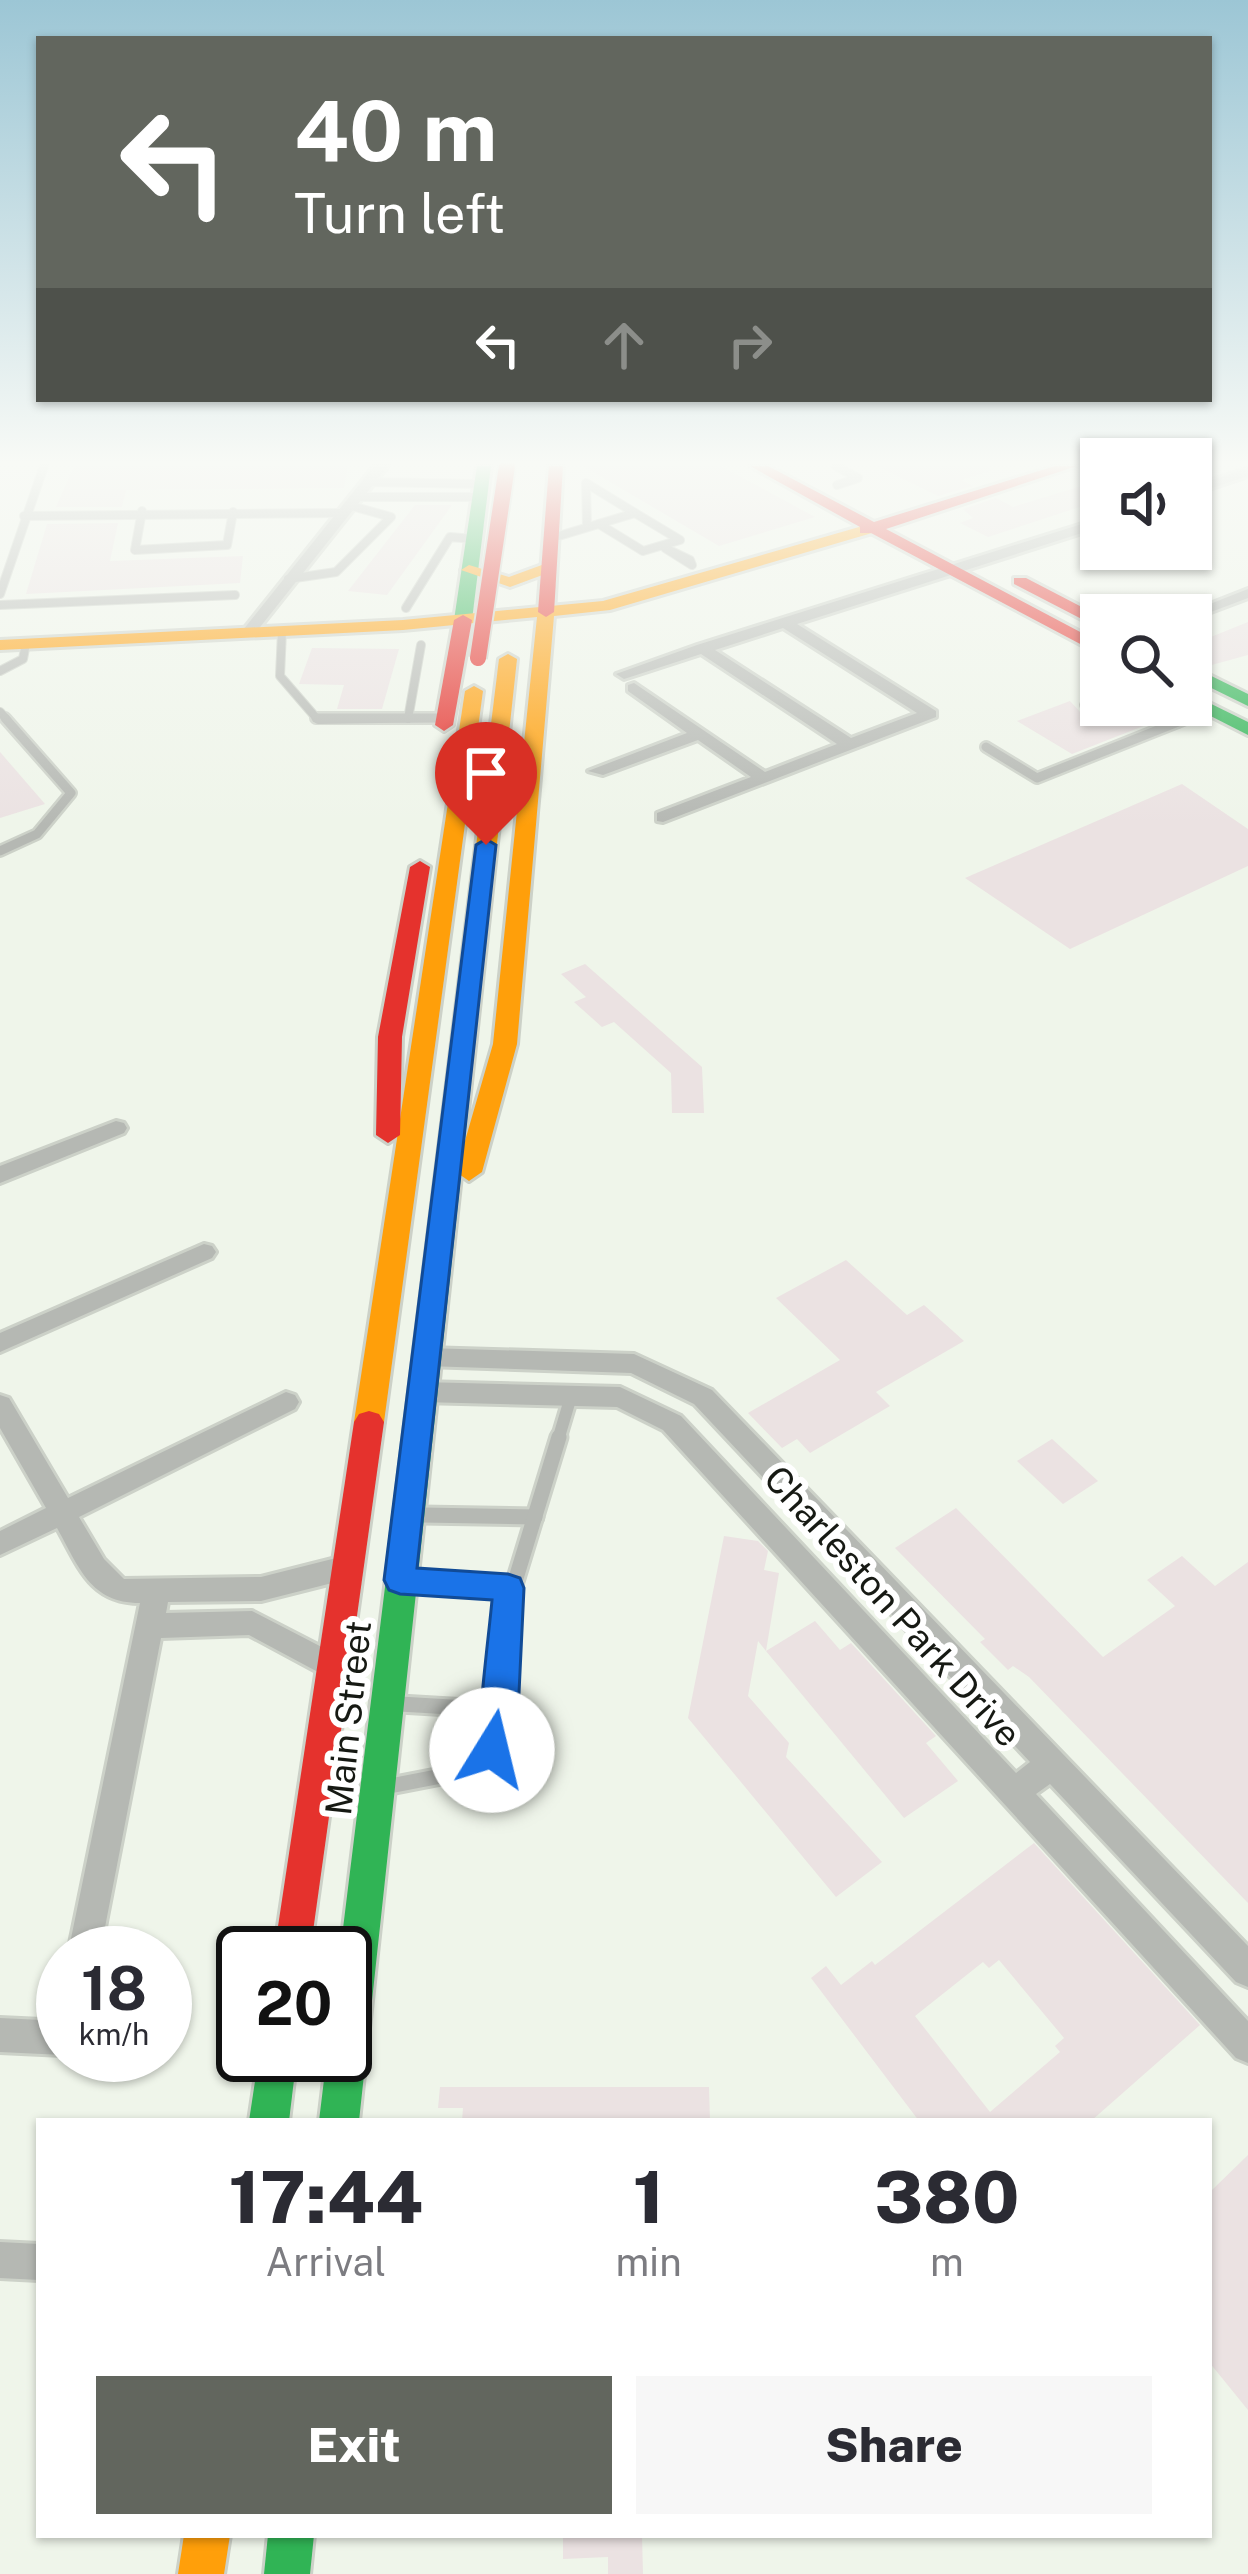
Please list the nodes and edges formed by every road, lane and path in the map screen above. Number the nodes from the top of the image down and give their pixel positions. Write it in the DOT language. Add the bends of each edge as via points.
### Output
graph roads {
  1 [pos="283,586"];
  2 [pos="420,586"];
  3 [pos="467,586"];
  4 [pos="482,586"];
  5 [pos="517,586"];
  6 [pos="548,586"];
  7 [pos="659,586"];
  8 [pos="906,586"];
  9 [pos="983,586"];
  10 [pos="1018,586"];
  11 [pos="1248,593"];
  12 [pos="235,595"];
  13 [pos="0,605"];
  14 [pos="547,605"];
  15 [pos="1212,607"];
  16 [pos="406,608"];
  17 [pos="464,612"];
  18 [pos="783,622"];
  19 [pos="253,625"];
  20 [pos="0,629"];
  21 [pos="1080,629"];
  22 [pos="282,631"];
  23 [pos="1080,633"];
  24 [pos="19,638"];
  25 [pos="421,645"];
  26 [pos="545,648"];
  27 [pos="702,648"];
  28 [pos="468,654"];
  29 [pos="0,671"];
  30 [pos="1212,682"];
  31 [pos="1248,701"];
  32 [pos="0,712"];
  33 [pos="1212,717"];
  34 [pos="408,718"];
  35 [pos="446,718"];
  36 [pos="1156,726"];
  37 [pos="1248,729"];
  38 [pos="699,734"];
  39 [pos="850,745"];
  40 [pos="986,747"];
  41 [pos="597,771"];
  42 [pos="763,778"];
  43 [pos="663,817"];
  44 [pos="0,851"];
  45 [pos="116,1129"];
  46 [pos="0,1175"];
  47 [pos="204,1252"];
  48 [pos="431,1312"];
  49 [pos="0,1343"];
  50 [pos="383,1348"];
  51 [pos="426,1357"];
  52 [pos="422,1392"];
  53 [pos="572,1394"];
  54 [pos="286,1402"];
  55 [pos="0,1406"];
  56 [pos="753,1450"];
  57 [pos="716,1470"];
  58 [pos="62,1513"];
  59 [pos="407,1515"];
  60 [pos="535,1516"];
  61 [pos="0,1544"];
  62 [pos="348,1567"];
  63 [pos="400,1580"];
  64 [pos="508,1588"];
  65 [pos="230,1590"];
  66 [pos="157,1594"];
  67 [pos="230,1624"];
  68 [pos="152,1626"];
  69 [pos="331,1666"];
  70 [pos="386,1703"];
  71 [pos="501,1710"];
  72 [pos="1051,1765"];
  73 [pos="377,1785"];
  74 [pos="1012,1793"];
  75 [pos="90,1926"];
  76 [pos="296,1926"];
  77 [pos="1248,1970"];
  78 [pos="0,2035"];
  79 [pos="36,2037"];
  80 [pos="1248,2046"];
  81 [pos="274,2082"];
  82 [pos="269,2118"];
  83 [pos="339,2118"];
  84 [pos="0,2260"];
  85 [pos="36,2262"];
  86 [pos="207,2538"];
  87 [pos="291,2538"];
  88 [pos="201,2574"];
  89 [pos="287,2574"];
  1 -- 19 [label="street"];
  2 -- 16 [label="lane"];
  3 -- 17 [label="main road"];
  4 -- 28 [label="main road, Main Street, bridge"];
  5 -- 48 [label="main road, Main Street"];
  6 -- 14 [label="main road"];
  7 -- 14 [label="main road" via="604,606"];
  8 -- 18 [label="street"];
  9 -- 23 [label="main road"];
  10 -- 21 [label="main road"];
  11 -- 15 [label="street"];
  12 -- 13 [label="lane"];
  14 -- 17 [label="main road"];
  14 -- 26 [label="main road"];
  16 -- 17 [label="main road"];
  16 -- 19 [label="main road"];
  17 -- 22 [label="main road"];
  17 -- 28 [label="main road"];
  18 -- 27 [label="street"];
  18 -- 39 [label="street" via="930,714"];
  19 -- 22 [label="main road"];
  19 -- 24 [label="main road"];
  20 -- 24 [label="main road"];
  22 -- 34 [label="lane" via="280,676 318,720"];
  24 -- 29 [label="lane" via="23,659"];
  25 -- 34 [label="lane"];
  26 -- 28 [label="main road" via="521,637"];
  26 -- 48 [label="main road" via="505,1045"];
  27 -- 38 [label="street" via="629,681"];
  27 -- 39 [label="street"];
  28 -- 35 [label="main road"];
  28 -- 50 [label="main road, Main Street"];
  30 -- 31 [label="main road"];
  32 -- 44 [label="lane" via="71,793 37,834"];
  33 -- 37 [label="main road"];
  34 -- 35 [label="lane"];
  35 -- 50 [label="main road" via="390,1037"];
  36 -- 40 [label="lane" via="1037,778"];
  38 -- 41 [label="street"];
  38 -- 42 [label="street"];
  39 -- 42 [label="street"];
  42 -- 43 [label="street"];
  45 -- 46 [label="street"];
  47 -- 49 [label="street"];
  48 -- 51 [label="main road, Main Street"];
  50 -- 62 [label="main road, Main Street"];
  51 -- 52 [label="main road, Main Street"];
  51 -- 56 [label="street, Charleston Park Drive" via="634,1364 703,1396"];
  52 -- 53 [label="street, Charleston Park Drive"];
  52 -- 59 [label="main road, Main Street"];
  53 -- 57 [label="street, Charleston Park Drive" via="646,1406"];
  53 -- 60 [label="lane"];
  54 -- 58 [label="street"];
  55 -- 58 [label="street"];
  56 -- 57 [label="street, Charleston Park Drive"];
  56 -- 72 [label="street, Charleston Park Drive"];
  57 -- 74 [label="street, Charleston Park Drive"];
  58 -- 61 [label="street"];
  58 -- 66 [label="street" via="94,1568 118,1591"];
  59 -- 60 [label="lane"];
  59 -- 63 [label="main road, Main Street"];
  60 -- 64 [label="lane"];
  62 -- 65 [label="street"];
  62 -- 69 [label="main road, Main Street"];
  63 -- 64 [label="lane"];
  63 -- 70 [label="main road, Main Street"];
  64 -- 71 [label="lane"];
  65 -- 66 [label="street"];
  65 -- 67 [label="street"];
  66 -- 68 [label="street"];
  67 -- 68 [label="street"];
  67 -- 69 [label="street" via="252,1623"];
  68 -- 75 [label="street"];
  69 -- 76 [label="main road, Main Street"];
  70 -- 71 [label="lane"];
  70 -- 73 [label="main road, Main Street"];
  71 -- 73 [label="lane" via="492,1750 464,1771"];
  72 -- 74 [label="street, Charleston Park Drive"];
  72 -- 77 [label="street, Charleston Park Drive"];
  73 -- 83 [label="main road, Main Street"];
  74 -- 80 [label="street, Charleston Park Drive"];
  78 -- 79 [label="street"];
  81 -- 82 [label="main road"];
  84 -- 85 [label="street"];
  86 -- 88 [label="main road"];
  87 -- 89 [label="main road"];
}
